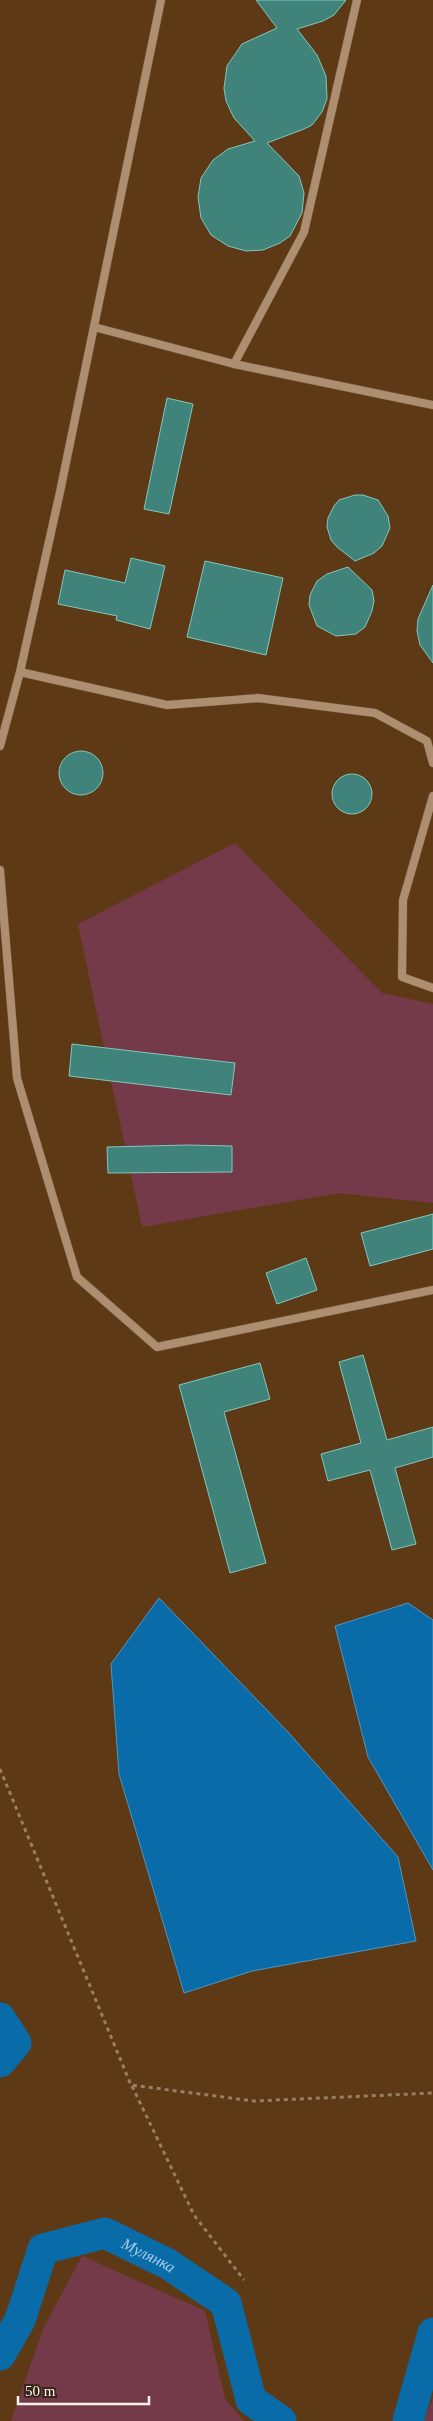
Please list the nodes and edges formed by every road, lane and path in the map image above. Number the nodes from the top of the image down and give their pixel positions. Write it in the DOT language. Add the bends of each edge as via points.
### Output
graph roads {
  1 [pos="161,0"];
  2 [pos="357,0"];
  3 [pos="94,327"];
  4 [pos="234,364"];
  5 [pos="433,405"];
  6 [pos="20,672"];
  7 [pos="0,746"];
  8 [pos="433,763"];
  9 [pos="433,796"];
  10 [pos="0,870"];
  11 [pos="433,988"];
  12 [pos="433,1290"];
  13 [pos="0,1769"];
  14 [pos="131,2085"];
  15 [pos="433,2093"];
  16 [pos="244,2280"];
  1 -- 3 [label="lane"];
  2 -- 4 [label="lane" via="304,232"];
  3 -- 4 [label="lane"];
  3 -- 6 [label="lane"];
  4 -- 5 [label="lane"];
  6 -- 7 [label="lane"];
  6 -- 8 [label="lane" via="167,705 258,698 374,713 427,740"];
  9 -- 11 [label="lane" via="402,900 402,977"];
  10 -- 12 [label="lane" via="17,1078 77,1277 157,1347"];
  13 -- 14 [label="path"];
  14 -- 15 [label="path" via="254,2101"];
  14 -- 16 [label="path" via="194,2215"];
}
